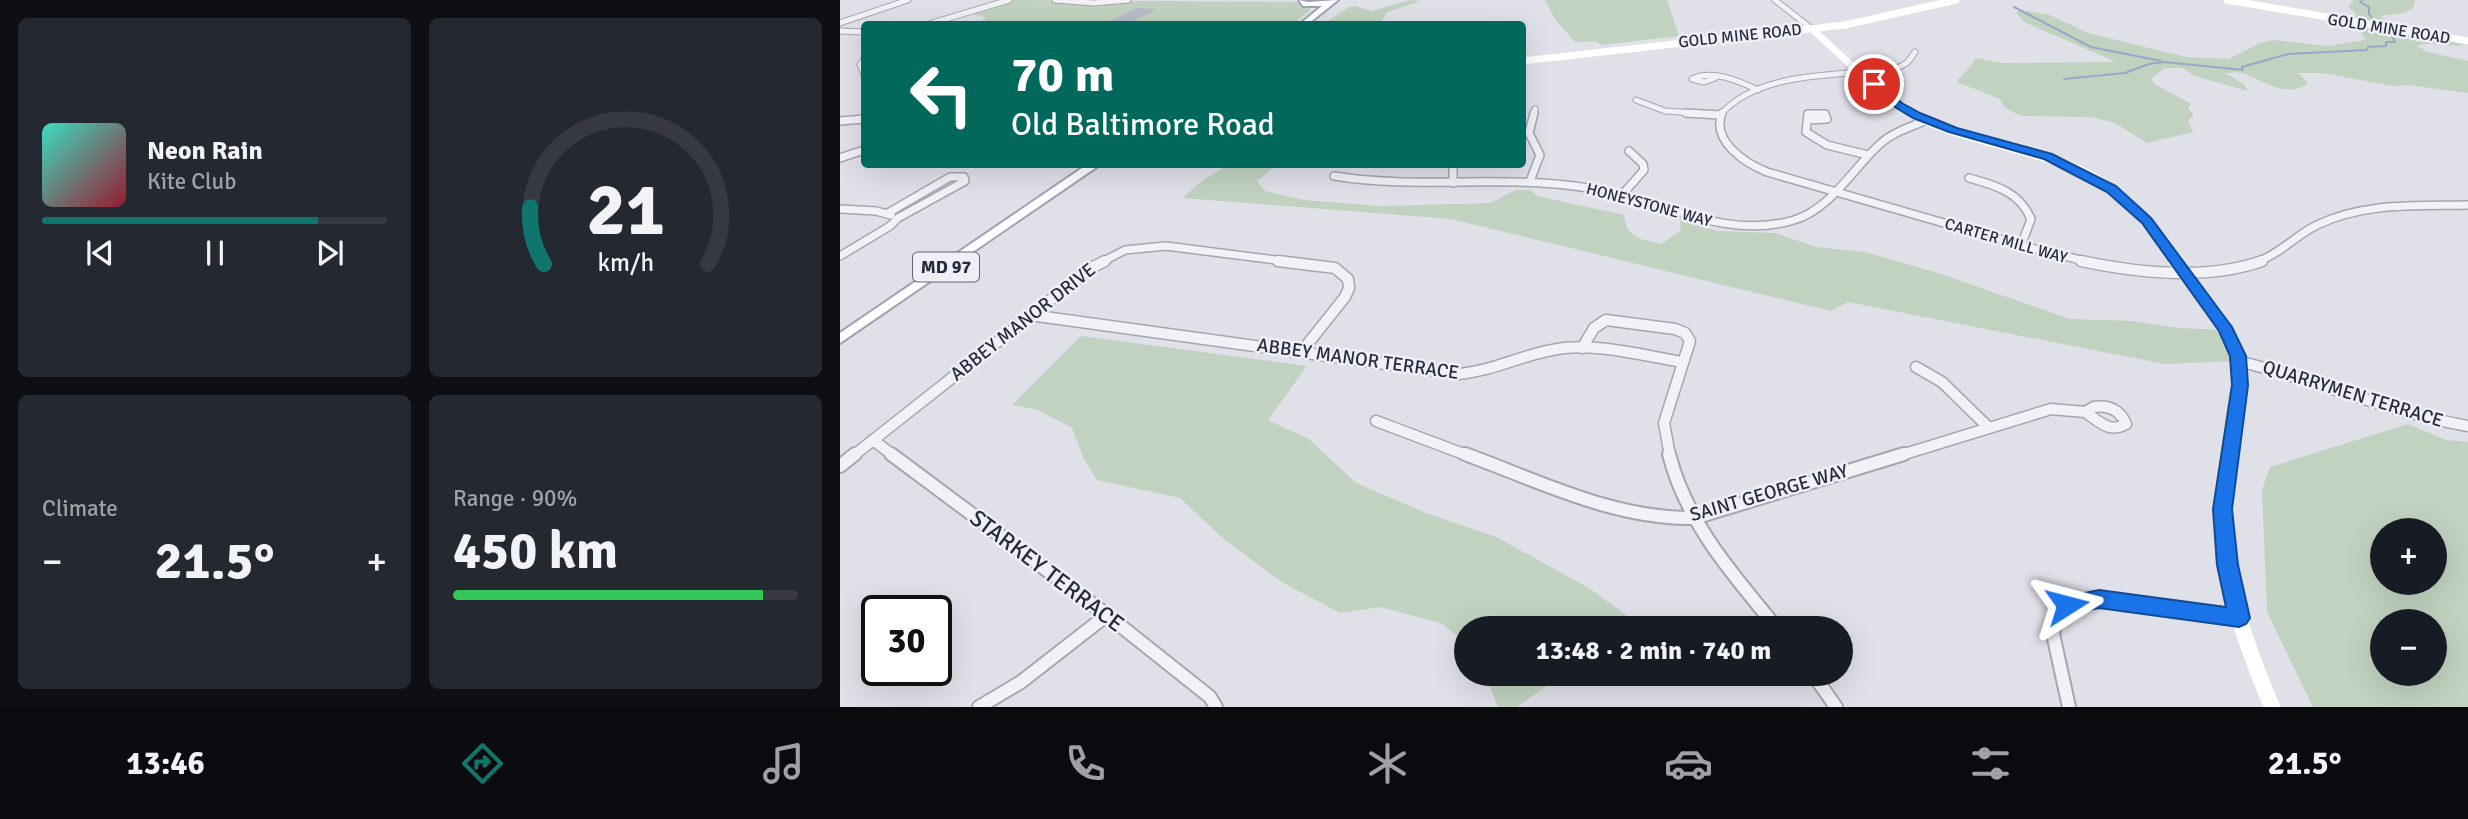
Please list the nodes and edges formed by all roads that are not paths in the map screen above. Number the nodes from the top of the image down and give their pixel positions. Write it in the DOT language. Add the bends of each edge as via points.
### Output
graph roads {
  1 [pos="908,0"];
  2 [pos="1009,0"];
  3 [pos="1055,0"];
  4 [pos="1128,0"];
  5 [pos="1303,0"];
  6 [pos="1776,0"];
  7 [pos="1956,0"];
  8 [pos="2227,0"];
  9 [pos="1331,1"];
  10 [pos="1314,5"];
  11 [pos="1314,15"];
  12 [pos="939,21"];
  13 [pos="1307,21"];
  14 [pos="840,23"];
  15 [pos="1812,29"];
  16 [pos="840,31"];
  17 [pos="861,32"];
  18 [pos="2468,41"];
  19 [pos="1915,52"];
  20 [pos="1526,61"];
  21 [pos="1860,73"];
  22 [pos="1715,78"];
  23 [pos="1758,90"];
  24 [pos="1636,100"];
  25 [pos="1535,109"];
  26 [pos="1720,115"];
  27 [pos="861,119"];
  28 [pos="1808,120"];
  29 [pos="1927,120"];
  30 [pos="840,121"];
  31 [pos="861,151"];
  32 [pos="1629,151"];
  33 [pos="1868,155"];
  34 [pos="840,158"];
  35 [pos="1090,168"];
  36 [pos="1453,168"];
  37 [pos="1334,176"];
  38 [pos="1969,178"];
  39 [pos="1530,181"];
  40 [pos="1453,183"];
  41 [pos="1833,191"];
  42 [pos="1622,195"];
  43 [pos="2468,205"];
  44 [pos="840,209"];
  45 [pos="888,213"];
  46 [pos="898,218"];
  47 [pos="2021,246"];
  48 [pos="840,256"];
  49 [pos="2183,272"];
  50 [pos="1030,315"];
  51 [pos="840,339"];
  52 [pos="1582,348"];
  53 [pos="1302,351"];
  54 [pos="2238,361"];
  55 [pos="1683,362"];
  56 [pos="1916,367"];
  57 [pos="2085,412"];
  58 [pos="1376,421"];
  59 [pos="2468,426"];
  60 [pos="1988,427"];
  61 [pos="873,440"];
  62 [pos="840,466"];
  63 [pos="1694,518"];
  64 [pos="1107,615"];
  65 [pos="1767,616"];
  66 [pos="2239,618"];
  67 [pos="1821,686"];
  68 [pos="979,707"];
  69 [pos="1216,707"];
  70 [pos="1836,707"];
  71 [pos="2068,707"];
  72 [pos="2272,707"];
  1 -- 14 [label="street"];
  2 -- 12 [label="street"];
  3 -- 4 [label="street"];
  5 -- 10 [label="main road"];
  6 -- 15 [label="street" via="1781,9 1803,19"];
  7 -- 15 [label="street, GOLD MINE ROAD"];
  8 -- 18 [label="street, GOLD MINE ROAD"];
  9 -- 10 [label="main road"];
  9 -- 11 [label="main road"];
  10 -- 11 [label="main road"];
  11 -- 13 [label="main road"];
  15 -- 20 [label="street, GOLD MINE ROAD"];
  15 -- 21 [label="street"];
  16 -- 17 [label="street"];
  19 -- 21 [label="street" via="1906,64"];
  21 -- 23 [label="street"];
  21 -- 29 [label="street" via="1899,105"];
  22 -- 23 [label="street"];
  23 -- 26 [label="street" via="1732,101"];
  24 -- 26 [label="street" via="1665,111"];
  25 -- 39 [label="street" via="1529,133 1540,155"];
  26 -- 41 [label="street, CARTER MILL WAY" via="1725,144 1739,159"];
  27 -- 30 [label="street"];
  28 -- 33 [label="street" via="1806,132 1813,138"];
  29 -- 33 [label="street, HONEYSTONE WAY" via="1892,135"];
  29 -- 49 [label="street" via="2033,151 2087,174 2131,204"];
  31 -- 34 [label="street"];
  32 -- 42 [label="street" via="1644,170"];
  33 -- 41 [label="street, HONEYSTONE WAY"];
  35 -- 51 [label="main road, MD 97"];
  36 -- 40 [label="street"];
  37 -- 40 [label="street, HONEYSTONE WAY" via="1387,184"];
  38 -- 47 [label="street" via="2024,202 2031,219"];
  39 -- 40 [label="street, HONEYSTONE WAY"];
  39 -- 42 [label="street, HONEYSTONE WAY"];
  41 -- 42 [label="street, HONEYSTONE WAY" via="1811,213 1768,226 1708,221"];
  41 -- 47 [label="street, CARTER MILL WAY"];
  43 -- 49 [label="street, CARTER MILL WAY" via="2353,212 2318,224 2267,259 2227,269"];
  44 -- 45 [label="street"];
  45 -- 46 [label="street"];
  45 -- 46 [label="street" via="950,177 964,177 965,181"];
  46 -- 48 [label="street"];
  47 -- 49 [label="street, CARTER MILL WAY" via="2117,269"];
  49 -- 54 [label="street" via="2226,330"];
  50 -- 53 [label="street, ABBEY MANOR TERRACE"];
  50 -- 53 [label="street, ABBEY MANOR DRIVE" via="1108,257 1146,246 1335,268 1348,279 1349,288"];
  50 -- 61 [label="street, ABBEY MANOR DRIVE"];
  52 -- 53 [label="street, ABBEY MANOR TERRACE" via="1544,352 1466,374"];
  52 -- 55 [label="street, ABBEY MANOR TERRACE"];
  52 -- 55 [label="street" via="1591,330 1606,320 1672,327 1683,331 1690,341"];
  54 -- 59 [label="street, QUARRYMEN TERRACE" via="2291,373 2426,418"];
  54 -- 66 [label="street" via="2240,385 2222,509 2227,565"];
  55 -- 63 [label="street" via="1664,433 1678,486"];
  56 -- 60 [label="street" via="1935,376"];
  57 -- 60 [label="street, SAINT GEORGE WAY" via="2051,409"];
  58 -- 63 [label="street, SAINT GEORGE WAY" via="1638,517"];
  60 -- 63 [label="street, SAINT GEORGE WAY"];
  61 -- 62 [label="street, ABBEY MANOR DRIVE"];
  61 -- 64 [label="street, STARKEY TERRACE"];
  63 -- 65 [label="street" via="1726,568"];
  64 -- 68 [label="street" via="1021,682"];
  64 -- 69 [label="street, STARKEY TERRACE" via="1210,697"];
  66 -- 71 [label="street" via="2099,599 2067,605 2055,618 2053,634"];
  66 -- 72 [label="street"];
  67 -- 70 [label="street"];
}
